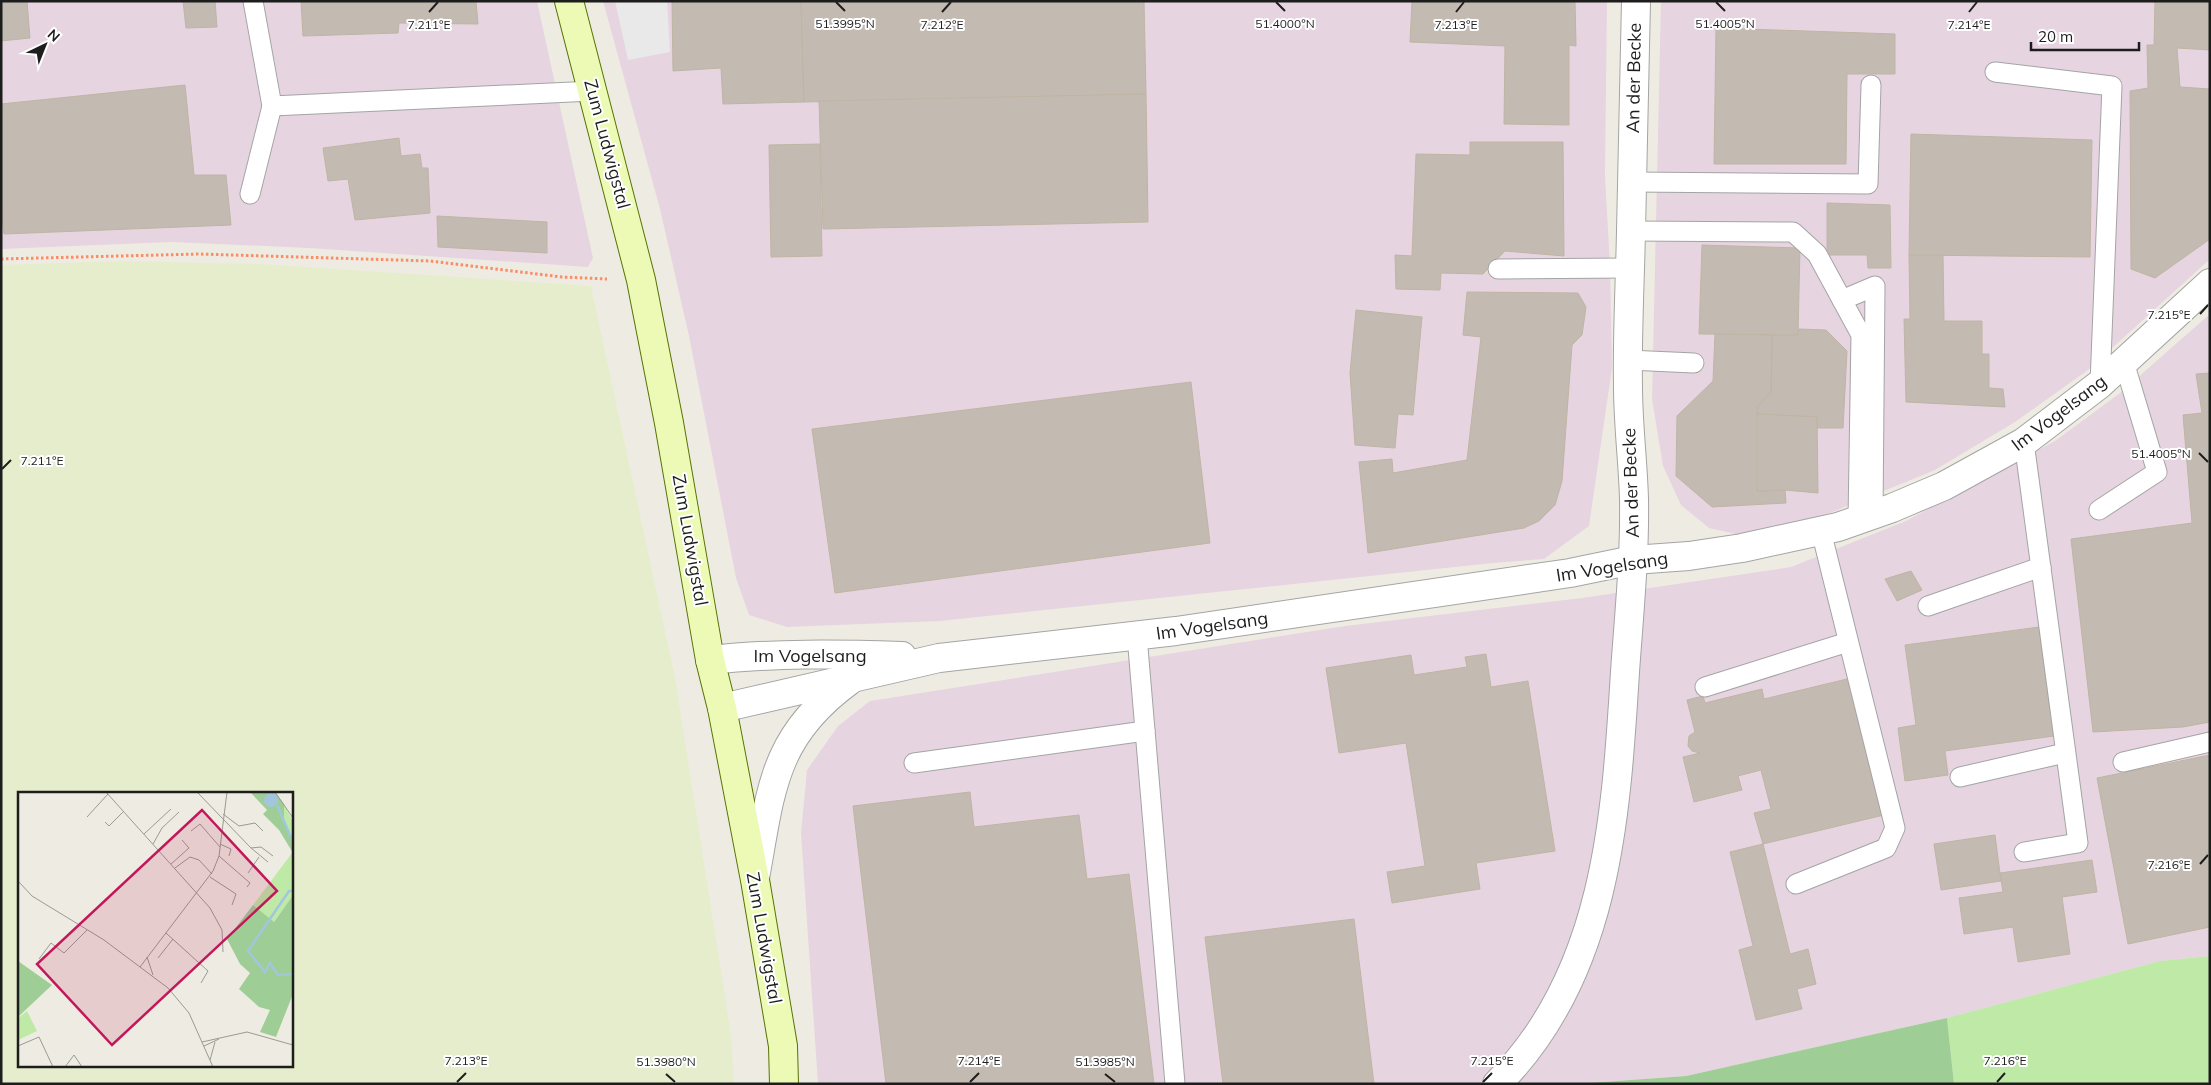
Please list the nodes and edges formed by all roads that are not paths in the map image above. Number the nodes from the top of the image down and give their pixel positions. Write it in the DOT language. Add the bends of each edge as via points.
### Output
graph roads {
  1 [pos="253,1"];
  2 [pos="569,1"];
  3 [pos="1636,1"];
  4 [pos="1995,72"];
  5 [pos="1871,85"];
  6 [pos="593,92"];
  7 [pos="272,106"];
  8 [pos="1632,182"];
  9 [pos="250,194"];
  10 [pos="1631,231"];
  11 [pos="1630,268"];
  12 [pos="1498,269"];
  13 [pos="2210,283"];
  14 [pos="1842,300"];
  15 [pos="1628,360"];
  16 [pos="2124,362"];
  17 [pos="1694,363"];
  18 [pos="2100,384"];
  19 [pos="2024,442"];
  20 [pos="2099,510"];
  21 [pos="1865,518"];
  22 [pos="1821,531"];
  23 [pos="1633,560"];
  24 [pos="2041,567"];
  25 [pos="1928,606"];
  26 [pos="1137,636"];
  27 [pos="1848,642"];
  28 [pos="939,658"];
  29 [pos="710,660"];
  30 [pos="854,678"];
  31 [pos="1705,687"];
  32 [pos="722,708"];
  33 [pos="1145,731"];
  34 [pos="2210,742"];
  35 [pos="2066,753"];
  36 [pos="2123,762"];
  37 [pos="914,763"];
  38 [pos="1960,777"];
  39 [pos="2024,852"];
  40 [pos="754,880"];
  41 [pos="1796,884"];
  42 [pos="784,1084"];
  43 [pos="1176,1084"];
  44 [pos="1498,1084"];
  1 -- 7 [label="lane"];
  2 -- 6 [label="street, Zum Ludwigstal"];
  3 -- 8 [label="street, An der Becke"];
  4 -- 18 [label="lane" via="2112,86"];
  5 -- 8 [label="lane" via="1868,184"];
  6 -- 7 [label="lane"];
  6 -- 29 [label="street, Zum Ludwigstal" via="641,280"];
  7 -- 9 [label="lane"];
  8 -- 10 [label="street, An der Becke"];
  10 -- 11 [label="street, An der Becke"];
  10 -- 14 [label="lane" via="1793,232 1817,254"];
  11 -- 12 [label="lane"];
  11 -- 15 [label="street, An der Becke"];
  13 -- 16 [label="street, Im Vogelsang"];
  14 -- 21 [label="lane" via="1861,335"];
  14 -- 21 [label="lane" via="1876,286"];
  15 -- 17 [label="lane"];
  15 -- 23 [label="street, An der Becke" via="1634,499"];
  16 -- 18 [label="street, Im Vogelsang"];
  16 -- 20 [label="lane" via="2157,472"];
  18 -- 19 [label="street, Im Vogelsang"];
  19 -- 21 [label="street, Im Vogelsang" via="1944,486"];
  19 -- 24 [label="lane"];
  21 -- 22 [label="street, Im Vogelsang"];
  22 -- 23 [label="street, Im Vogelsang" via="1742,548"];
  22 -- 27 [label="lane"];
  23 -- 26 [label="street, Im Vogelsang" via="1560,574"];
  23 -- 44 [label="street, An der Becke" via="1620,755 1594,914 1562,994 1522,1060"];
  24 -- 25 [label="lane"];
  24 -- 35 [label="lane"];
  26 -- 28 [label="street, Im Vogelsang"];
  26 -- 33 [label="lane"];
  27 -- 31 [label="lane"];
  27 -- 41 [label="lane" via="1896,828 1886,848"];
  28 -- 29 [label="street, Im Vogelsang" via="836,654 741,656"];
  28 -- 30 [label="street, Im Vogelsang"];
  29 -- 32 [label="street, Zum Ludwigstal"];
  30 -- 32 [label="street, Im Vogelsang"];
  30 -- 40 [label="street, Im Vogelsang" via="817,708 798,728 786,749 773,783"];
  32 -- 40 [label="street, Zum Ludwigstal"];
  33 -- 37 [label="lane"];
  33 -- 43 [label="lane"];
  34 -- 36 [label="lane"];
  35 -- 38 [label="lane"];
  35 -- 39 [label="lane" via="2078,843"];
  40 -- 42 [label="street, Zum Ludwigstal" via="782,1046"];
}
